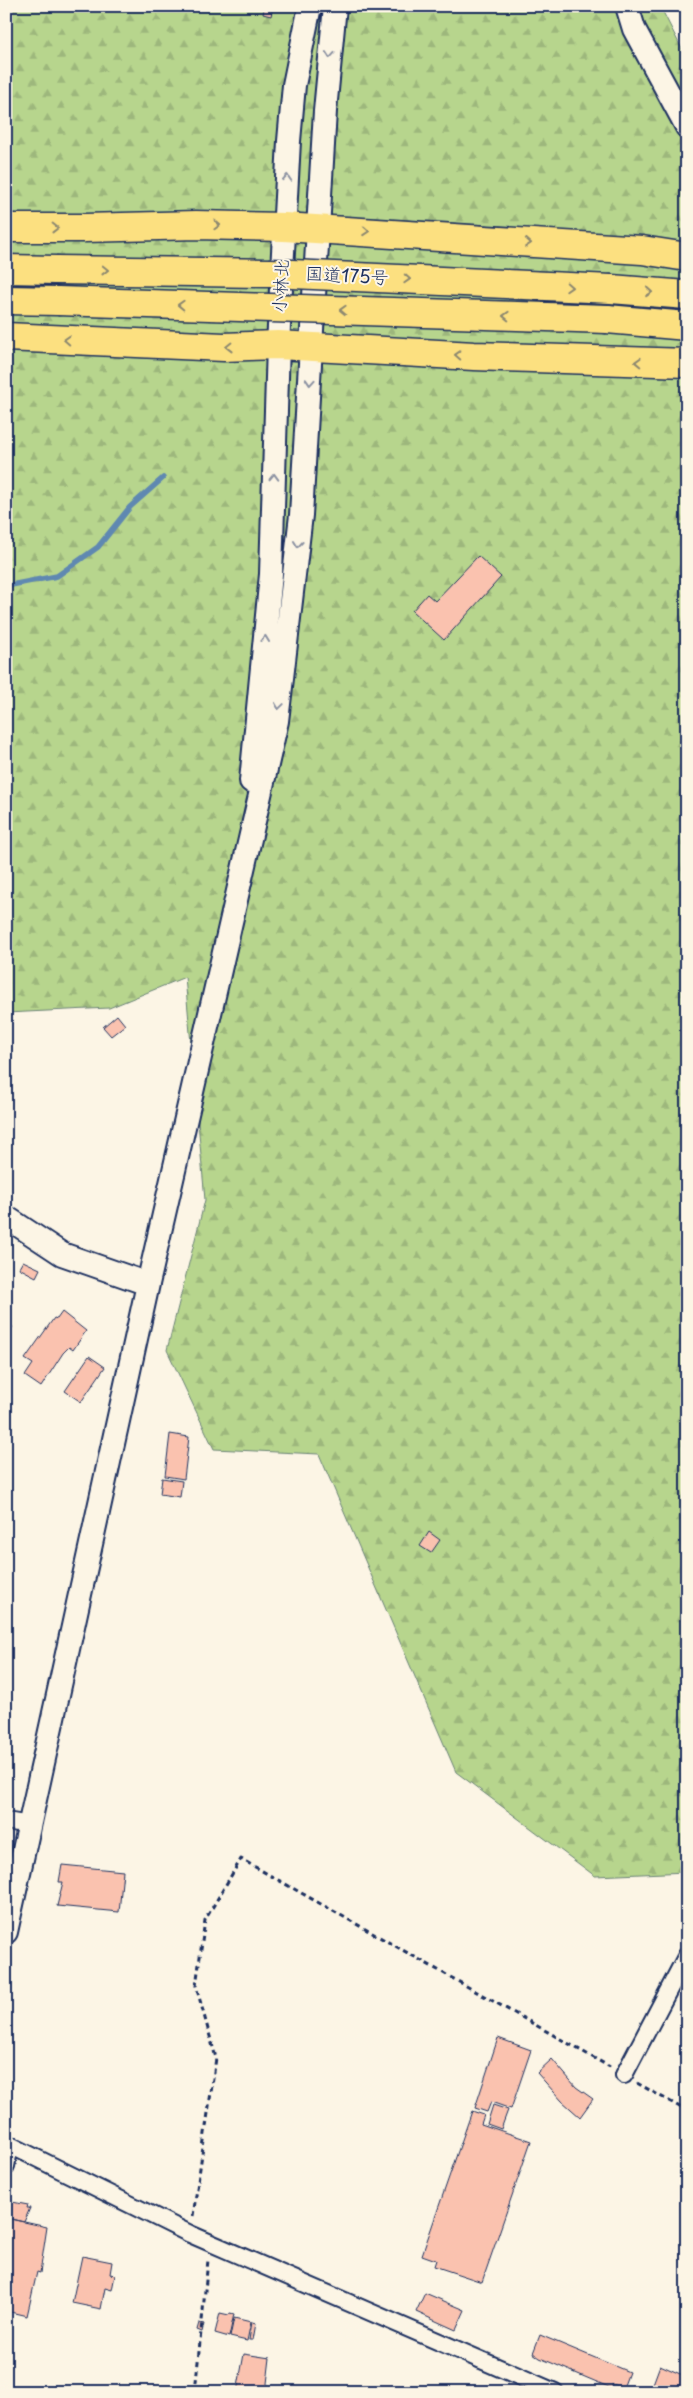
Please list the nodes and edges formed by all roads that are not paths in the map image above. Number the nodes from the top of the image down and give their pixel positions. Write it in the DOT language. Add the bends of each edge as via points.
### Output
graph roads {
  1 [pos="310,6"];
  2 [pos="335,6"];
  3 [pos="627,6"];
  4 [pos="687,127"];
  5 [pos="284,227"];
  6 [pos="6,228"];
  7 [pos="317,229"];
  8 [pos="687,257"];
  9 [pos="6,269"];
  10 [pos="687,295"];
  11 [pos="6,300"];
  12 [pos="687,326"];
  13 [pos="6,337"];
  14 [pos="278,345"];
  15 [pos="312,347"];
  16 [pos="687,363"];
  17 [pos="241,879"];
  18 [pos="6,1217"];
  19 [pos="148,1284"];
  20 [pos="6,1821"];
  21 [pos="30,1825"];
  22 [pos="6,1932"];
  23 [pos="687,1955"];
  24 [pos="624,2076"];
  25 [pos="8,2144"];
  26 [pos="6,2166"];
  27 [pos="555,2392"];
  5 -- 1 [label="street, 小林北, one-way" via="294,85"];
  2 -- 7 [label="street, one-way"];
  3 -- 4 [label="street" via="634,29"];
  6 -- 5 [label="highway, one-way" via="196,224"];
  5 -- 7 [label="highway"];
  5 -- 14 [label="street, 小林北"];
  7 -- 8 [label="highway, one-way" via="642,250"];
  7 -- 15 [label="street"];
  9 -- 10 [label="highway, 国道175号, one-way, bridge" via="271,273"];
  12 -- 11 [label="highway, 国道175号, one-way, bridge" via="607,319"];
  14 -- 13 [label="highway, one-way" via="224,347"];
  14 -- 15 [label="highway"];
  17 -- 14 [label="street, 小林北, one-way" via="271,574"];
  16 -- 15 [label="highway, one-way"];
  15 -- 17 [label="street, one-way" via="301,515 286,660 277,721"];
  17 -- 19 [label="street"];
  18 -- 19 [label="street" via="62,1254"];
  19 -- 21 [label="street"];
  20 -- 21 [label="street"];
  21 -- 22 [label="street"];
  23 -- 24 [label="street"];
  25 -- 26 [label="street"];
  25 -- 27 [label="street" via="190,2234"];
}
